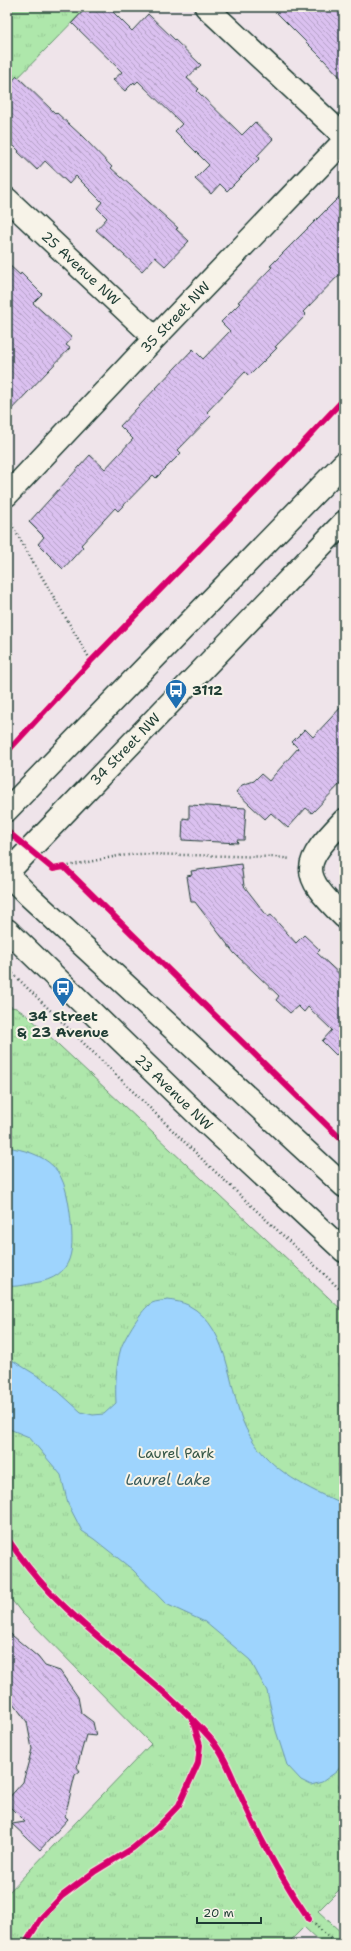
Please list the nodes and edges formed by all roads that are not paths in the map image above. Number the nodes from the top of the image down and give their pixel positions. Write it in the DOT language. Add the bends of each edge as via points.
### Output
graph roads {
  1 [pos="206,7"];
  2 [pos="344,136"];
  3 [pos="344,141"];
  4 [pos="7,199"];
  5 [pos="155,338"];
  6 [pos="344,463"];
  7 [pos="7,495"];
  8 [pos="344,522"];
  9 [pos="7,810"];
  10 [pos="344,820"];
  11 [pos="7,873"];
  12 [pos="344,916"];
  13 [pos="7,930"];
  14 [pos="344,1186"];
  15 [pos="344,1251"];
  1 -- 2 [label="main road"];
  3 -- 5 [label="main road, 35 Street NW"];
  4 -- 5 [label="main road, 25 Avenue NW"];
  5 -- 7 [label="main road, 35 Street NW"];
  6 -- 9 [label="main road"];
  8 -- 11 [label="main road, 34 Street NW"];
  10 -- 12 [label="main road" via="318,848 310,866 317,888"];
  11 -- 14 [label="main road" via="28,896"];
  13 -- 15 [label="main road, 23 Avenue NW" via="200,1117"];
}
